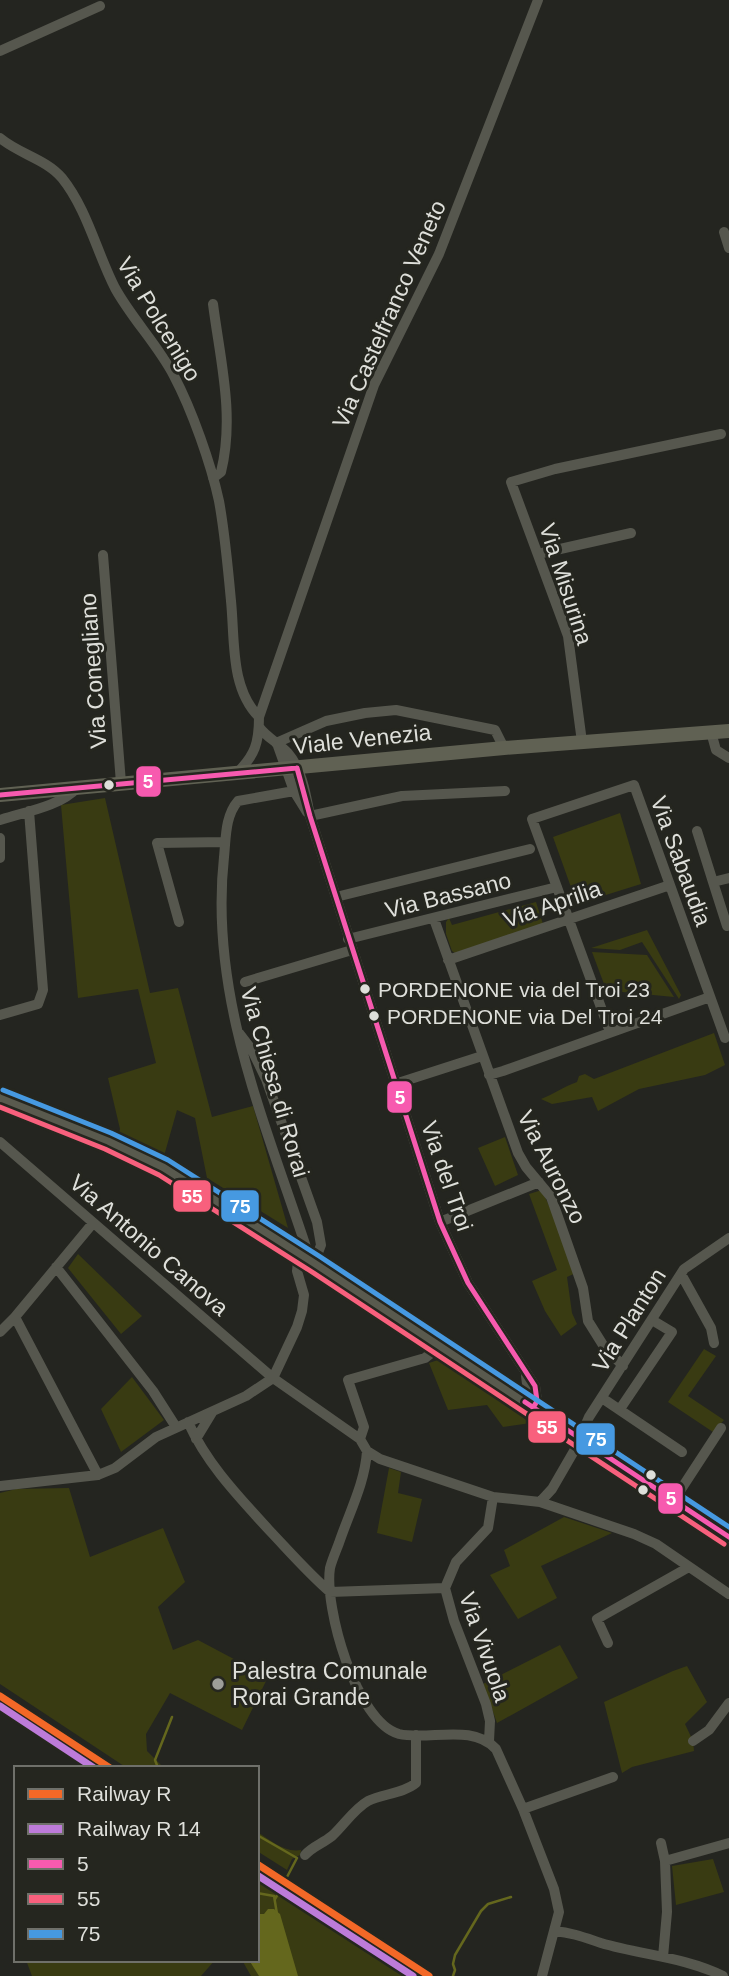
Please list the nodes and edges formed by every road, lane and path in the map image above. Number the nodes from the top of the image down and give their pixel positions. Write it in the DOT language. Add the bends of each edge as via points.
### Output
graph roads {
  1 [pos="538,0"];
  2 [pos="100,6"];
  3 [pos="0,51"];
  4 [pos="0,138"];
  5 [pos="724,232"];
  6 [pos="729,248"];
  7 [pos="213,304"];
  8 [pos="721,433"];
  9 [pos="212,478"];
  10 [pos="631,533"];
  11 [pos="538,554"];
  12 [pos="103,555"];
  13 [pos="259,722"];
  14 [pos="729,731"];
  15 [pos="711,732"];
  16 [pos="582,742"];
  17 [pos="276,743"];
  18 [pos="503,748"];
  19 [pos="729,758"];
  20 [pos="291,769"];
  21 [pos="237,774"];
  22 [pos="121,783"];
  23 [pos="77,788"];
  24 [pos="294,791"];
  25 [pos="505,791"];
  26 [pos="0,795"];
  27 [pos="29,811"];
  28 [pos="310,816"];
  29 [pos="0,820"];
  30 [pos="697,831"];
  31 [pos="0,838"];
  32 [pos="225,842"];
  33 [pos="530,849"];
  34 [pos="0,858"];
  35 [pos="729,878"];
  36 [pos="713,882"];
  37 [pos="670,885"];
  38 [pos="557,887"];
  39 [pos="336,897"];
  40 [pos="434,919"];
  41 [pos="569,919"];
  42 [pos="179,922"];
  43 [pos="727,926"];
  44 [pos="348,939"];
  45 [pos="352,950"];
  46 [pos="448,960"];
  47 [pos="245,982"];
  48 [pos="710,997"];
  49 [pos="0,1015"];
  50 [pos="237,1030"];
  51 [pos="610,1032"];
  52 [pos="725,1038"];
  53 [pos="482,1056"];
  54 [pos="489,1075"];
  55 [pos="395,1084"];
  56 [pos="0,1098"];
  57 [pos="0,1142"];
  58 [pos="538,1182"];
  59 [pos="440,1222"];
  60 [pos="93,1223"];
  61 [pos="729,1238"];
  62 [pos="306,1247"];
  63 [pos="298,1261"];
  64 [pos="314,1263"];
  65 [pos="57,1267"];
  66 [pos="681,1274"];
  67 [pos="15,1317"];
  68 [pos="652,1320"];
  69 [pos="0,1332"];
  70 [pos="714,1343"];
  71 [pos="440,1346"];
  72 [pos="623,1366"];
  73 [pos="273,1378"];
  74 [pos="602,1398"];
  75 [pos="529,1405"];
  76 [pos="620,1409"];
  77 [pos="213,1410"];
  78 [pos="188,1422"];
  79 [pos="176,1427"];
  80 [pos="721,1428"];
  81 [pos="196,1439"];
  82 [pos="360,1439"];
  83 [pos="579,1439"];
  84 [pos="367,1451"];
  85 [pos="682,1452"];
  86 [pos="98,1475"];
  87 [pos="0,1486"];
  88 [pos="493,1497"];
  89 [pos="674,1500"];
  90 [pos="540,1502"];
  91 [pos="729,1537"];
  92 [pos="689,1567"];
  93 [pos="445,1588"];
  94 [pos="330,1592"];
  95 [pos="729,1594"];
  96 [pos="608,1643"];
  97 [pos="729,1703"];
  98 [pos="416,1735"];
  99 [pos="489,1741"];
  100 [pos="693,1741"];
  101 [pos="613,1777"];
  102 [pos="523,1809"];
  103 [pos="662,1843"];
  104 [pos="729,1843"];
  105 [pos="304,1856"];
  106 [pos="665,1861"];
  107 [pos="560,1915"];
  108 [pos="554,1931"];
  109 [pos="579,1934"];
  110 [pos="663,1956"];
  111 [pos="542,1976"];
  112 [pos="723,1976"];
  1 -- 13 [label="street, Via Castelfranco Veneto" via="439,254 374,385"];
  2 -- 3 [label="street"];
  4 -- 9 [label="street, Via Polcenigo" via="48,165 72,192 115,288 174,375"];
  5 -- 6 [label="street"];
  7 -- 9 [label="street" via="227,426 221,472"];
  8 -- 11 [label="street, Via Misurina" via="555,468 511,482"];
  9 -- 13 [label="street, Via Polcenigo" via="223,531 239,676"];
  10 -- 11 [label="street"];
  11 -- 16 [label="street, Via Misurina" via="568,636"];
  12 -- 22 [label="street, Via Conegliano"];
  13 -- 17 [label="street" via="265,735"];
  13 -- 21 [label="street, Via Castelfranco Veneto" via="252,758"];
  14 -- 15 [label="main road, Viale Venezia"];
  15 -- 16 [label="main road, Viale Venezia"];
  15 -- 19 [label="street" via="716,750"];
  16 -- 18 [label="main road, Viale Venezia"];
  17 -- 18 [label="street" via="326,721 396,710 495,730"];
  17 -- 20 [label="street" via="289,754"];
  18 -- 20 [label="main road, Viale Venezia"];
  20 -- 21 [label="main road, Viale Venezia"];
  20 -- 24 [label="street, Via del Troi"];
  20 -- 28 [label="street, Via del Troi" via="306,796"];
  21 -- 22 [label="main road, Viale Venezia"];
  22 -- 23 [label="main road, Viale Venezia"];
  23 -- 26 [label="main road, Viale Venezia"];
  23 -- 27 [label="street"];
  24 -- 28 [label="street, Via del Troi"];
  24 -- 32 [label="street, Via Chiesa di Rorai" via="238,801 228,819"];
  25 -- 28 [label="street" via="402,796"];
  27 -- 29 [label="street"];
  27 -- 49 [label="street" via="43,990 38,1004"];
  28 -- 39 [label="street, Via del Troi"];
  30 -- 36 [label="street"];
  31 -- 34 [label="street"];
  32 -- 42 [label="street" via="157,843"];
  32 -- 50 [label="street, Via Chiesa di Rorai" via="221,939"];
  33 -- 39 [label="street"];
  35 -- 36 [label="street"];
  36 -- 43 [label="street"];
  37 -- 38 [label="street, Via Sabaudia" via="634,785 532,819"];
  37 -- 41 [label="street, Via Aprilia"];
  37 -- 48 [label="street, Via Sabaudia"];
  38 -- 40 [label="street, Via Bassano"];
  38 -- 41 [label="street"];
  39 -- 44 [label="street, Via del Troi"];
  40 -- 44 [label="street, Via Bassano"];
  40 -- 46 [label="street, Via Auronzo"];
  41 -- 46 [label="street, Via Aprilia"];
  41 -- 51 [label="street"];
  44 -- 45 [label="street, Via del Troi"];
  45 -- 47 [label="street"];
  45 -- 55 [label="street, Via del Troi"];
  46 -- 53 [label="street, Via Auronzo"];
  48 -- 51 [label="street"];
  48 -- 52 [label="street, Via Sabaudia"];
  50 -- 62 [label="street, Via Chiesa di Rorai"];
  50 -- 64 [label="street" via="266,1079 317,1222 321,1245"];
  51 -- 54 [label="street"];
  53 -- 54 [label="street, Via Auronzo"];
  53 -- 55 [label="street"];
  54 -- 58 [label="street, Via Auronzo" via="518,1153"];
  55 -- 59 [label="street, Via del Troi"];
  56 -- 64 [label="main road" via="163,1167"];
  57 -- 60 [label="street, Via Antonio Canova"];
  58 -- 59 [label="street"];
  58 -- 72 [label="street, Via Auronzo" via="551,1197 568,1241 588,1321"];
  59 -- 75 [label="street, Via del Troi" via="468,1283 535,1387 537,1394"];
  60 -- 65 [label="street"];
  60 -- 73 [label="street, Via Antonio Canova"];
  61 -- 66 [label="street, Via Planton"];
  63 -- 73 [label="street" via="302,1311"];
  64 -- 71 [label="main road"];
  65 -- 67 [label="street"];
  65 -- 79 [label="street"];
  66 -- 68 [label="street, Via Planton"];
  66 -- 70 [label="street" via="711,1328"];
  67 -- 69 [label="street"];
  67 -- 86 [label="street"];
  68 -- 72 [label="street, Via Planton"];
  68 -- 76 [label="street" via="672,1332"];
  71 -- 75 [label="main road"];
  71 -- 82 [label="street" via="425,1358 348,1380 364,1427"];
  72 -- 74 [label="street, Via Planton"];
  73 -- 77 [label="street" via="247,1396"];
  73 -- 82 [label="street, Via Antonio Canova"];
  74 -- 76 [label="street"];
  74 -- 83 [label="street, Via Planton"];
  75 -- 83 [label="main road"];
  76 -- 85 [label="street"];
  77 -- 78 [label="street"];
  77 -- 81 [label="street"];
  78 -- 79 [label="street"];
  78 -- 81 [label="street"];
  79 -- 86 [label="street"];
  80 -- 89 [label="street"];
  81 -- 94 [label="street" via="230,1486"];
  82 -- 84 [label="street"];
  83 -- 89 [label="main road"];
  83 -- 90 [label="street, Via Planton"];
  84 -- 88 [label="street" via="380,1460"];
  84 -- 94 [label="street" via="366,1470 330,1567"];
  86 -- 87 [label="street"];
  88 -- 90 [label="street"];
  88 -- 93 [label="street, Via Vivuola" via="488,1528 456,1562"];
  89 -- 91 [label="main road"];
  90 -- 92 [label="street" via="634,1534"];
  92 -- 95 [label="street"];
  92 -- 96 [label="street" via="597,1619"];
  93 -- 94 [label="street"];
  93 -- 99 [label="street, Via Vivuola" via="486,1704"];
  94 -- 98 [label="street" via="345,1661 363,1698 384,1725 397,1733"];
  97 -- 100 [label="street" via="709,1730"];
  98 -- 99 [label="street" via="468,1735"];
  98 -- 105 [label="street" via="416,1783 364,1803"];
  99 -- 102 [label="street"];
  101 -- 102 [label="street"];
  102 -- 107 [label="street"];
  103 -- 106 [label="street"];
  104 -- 106 [label="street"];
  106 -- 110 [label="street"];
  107 -- 108 [label="street"];
  107 -- 109 [label="street"];
  108 -- 109 [label="street"];
  108 -- 111 [label="street"];
  109 -- 110 [label="street"];
  110 -- 112 [label="street"];
}
